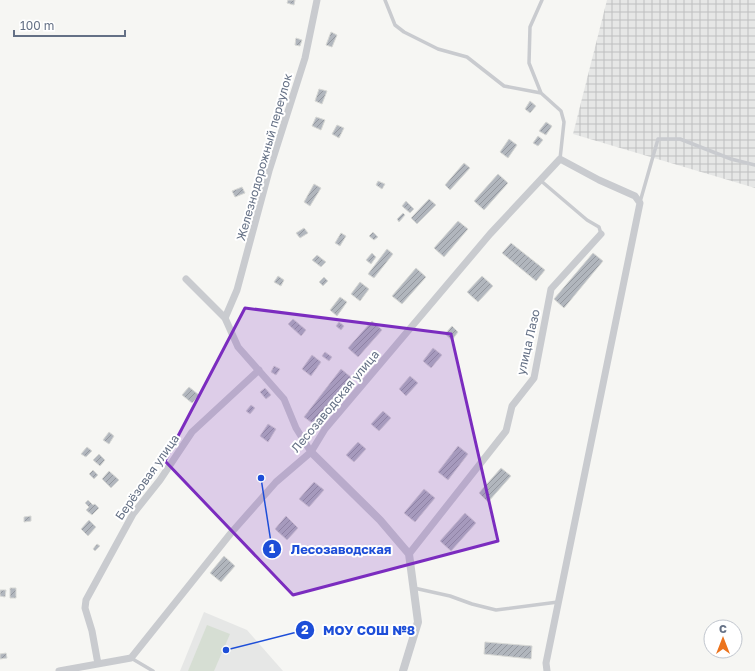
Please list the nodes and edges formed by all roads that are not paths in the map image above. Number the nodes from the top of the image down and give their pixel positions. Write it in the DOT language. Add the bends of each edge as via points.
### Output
graph roads {
  1 [pos="317,0"];
  2 [pos="385,0"];
  3 [pos="542,0"];
  4 [pos="541,93"];
  5 [pos="560,159"];
  6 [pos="755,165"];
  7 [pos="540,180"];
  8 [pos="640,203"];
  9 [pos="601,234"];
  10 [pos="186,279"];
  11 [pos="225,318"];
  12 [pos="259,370"];
  13 [pos="311,452"];
  14 [pos="409,554"];
  15 [pos="413,587"];
  16 [pos="558,602"];
  17 [pos="131,658"];
  18 [pos="98,664"];
  19 [pos="59,671"];
  20 [pos="153,671"];
  21 [pos="403,671"];
  22 [pos="547,671"];
  1 -- 11 [label="street, Железнодорожный переулок" via="305,58 269,171 237,290"];
  2 -- 4 [label="lane" via="396,25 404,32 438,49 467,57 504,86"];
  3 -- 4 [label="lane" via="530,27 529,63"];
  4 -- 5 [label="lane" via="561,111 564,122"];
  5 -- 7 [label="street, Лесозаводская улица"];
  5 -- 8 [label="street" via="635,196"];
  6 -- 8 [label="lane" via="731,159 680,139 658,139"];
  7 -- 9 [label="lane" via="587,220 599,227"];
  7 -- 13 [label="street, Лесозаводская улица" via="490,234 325,429"];
  8 -- 16 [label="street"];
  9 -- 14 [label="street, улица Лазо" via="551,289 534,378 512,406 506,431"];
  10 -- 11 [label="street"];
  11 -- 12 [label="street" via="238,346"];
  12 -- 13 [label="street" via="284,399 296,428"];
  12 -- 18 [label="street, Берёзовая улица" via="192,432 160,480 133,514 86,600 86,613"];
  13 -- 14 [label="street" via="380,520"];
  13 -- 17 [label="street, Лесозаводская улица" via="276,482 231,533"];
  14 -- 15 [label="street"];
  15 -- 16 [label="lane" via="496,610"];
  15 -- 21 [label="street" via="418,622"];
  16 -- 22 [label="street" via="546,663"];
  17 -- 18 [label="street"];
  17 -- 20 [label="lane"];
  18 -- 19 [label="street"];
}
